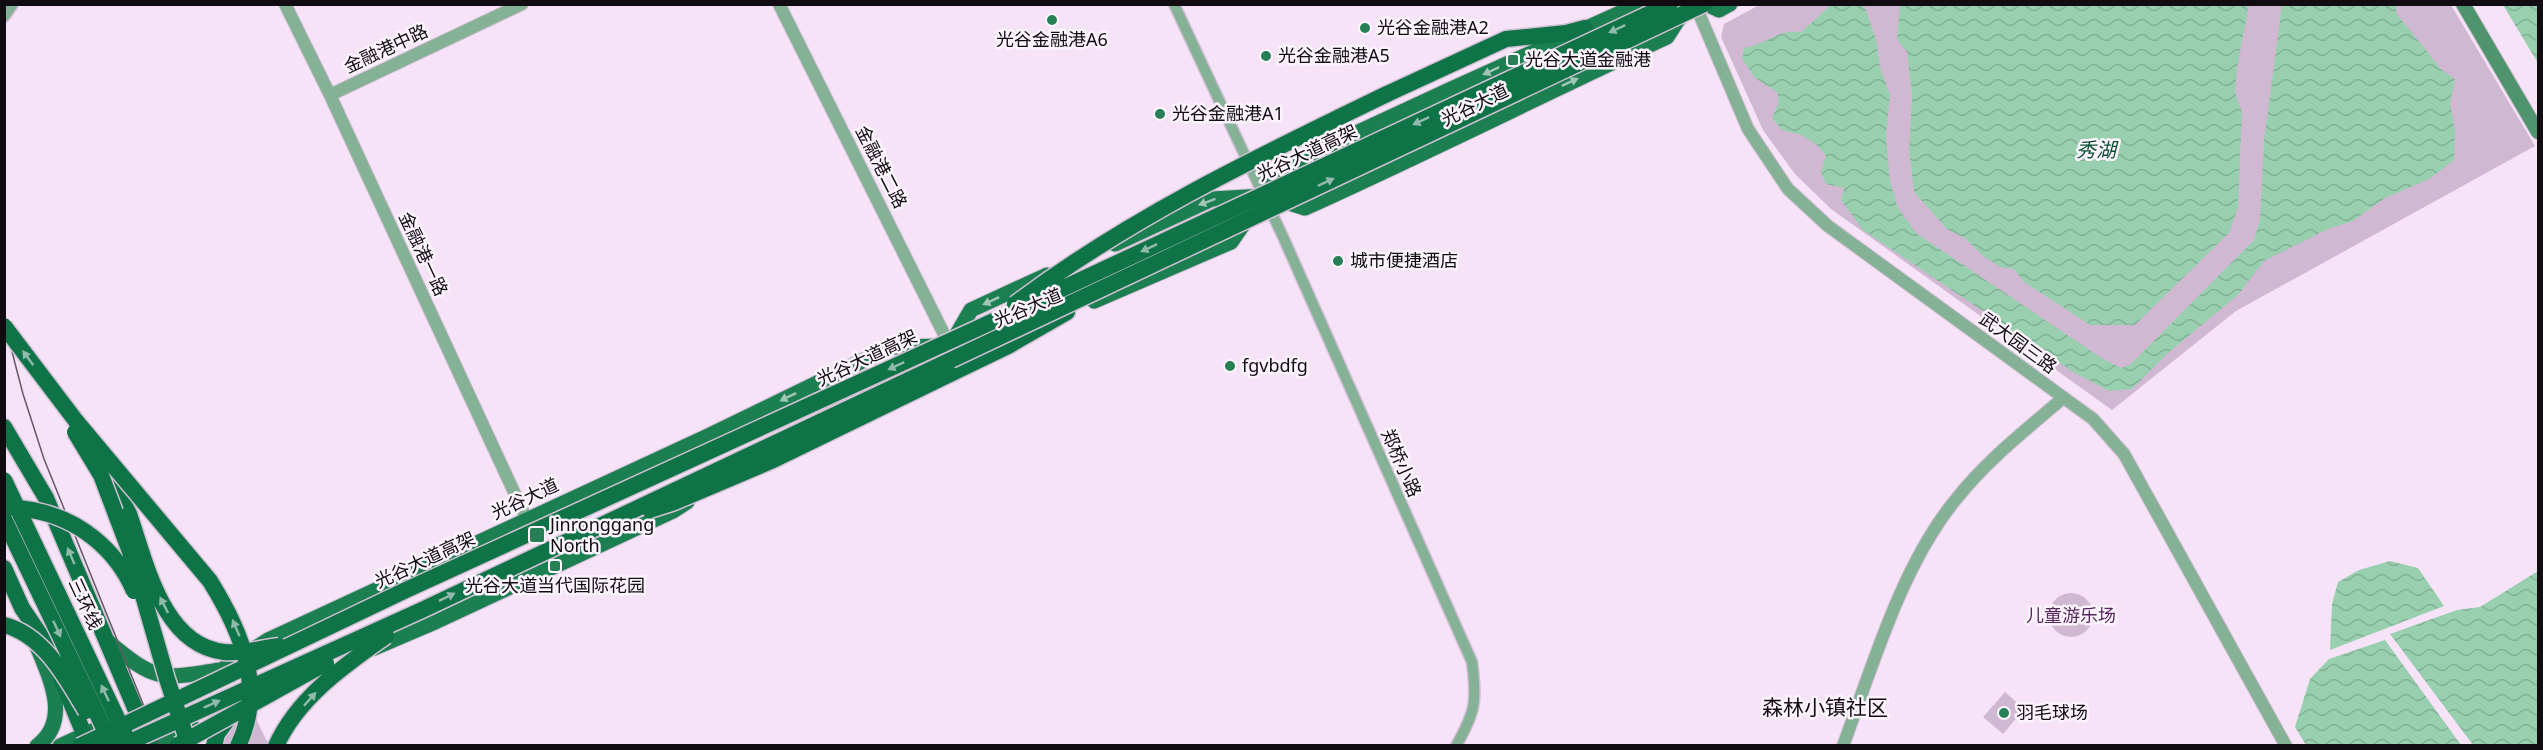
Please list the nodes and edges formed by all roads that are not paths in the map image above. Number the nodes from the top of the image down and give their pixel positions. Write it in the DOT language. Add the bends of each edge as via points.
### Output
graph roads {
  1 [pos="13,4"];
  2 [pos="285,4"];
  3 [pos="522,4"];
  4 [pos="780,4"];
  5 [pos="1174,4"];
  6 [pos="1640,4"];
  7 [pos="1670,4"];
  8 [pos="1687,4"];
  9 [pos="1695,4"];
  10 [pos="1705,4"];
  11 [pos="1730,4"];
  12 [pos="2463,4"];
  13 [pos="2472,4"];
  14 [pos="4,17"];
  15 [pos="1585,28"];
  16 [pos="330,95"];
  17 [pos="2538,115"];
  18 [pos="2538,132"];
  19 [pos="1264,196"];
  20 [pos="1067,312"];
  21 [pos="987,324"];
  22 [pos="4,326"];
  23 [pos="950,346"];
  24 [pos="45,382"];
  25 [pos="2063,398"];
  26 [pos="76,421"];
  27 [pos="4,427"];
  28 [pos="4,480"];
  29 [pos="4,507"];
  30 [pos="4,519"];
  31 [pos="526,520"];
  32 [pos="598,525"];
  33 [pos="4,568"];
  34 [pos="22,608"];
  35 [pos="422,610"];
  36 [pos="4,625"];
  37 [pos="372,632"];
  38 [pos="106,640"];
  39 [pos="298,643"];
  40 [pos="159,650"];
  41 [pos="226,669"];
  42 [pos="136,710"];
  43 [pos="235,710"];
  44 [pos="85,742"];
  45 [pos="36,746"];
  46 [pos="60,746"];
  47 [pos="103,746"];
  48 [pos="112,746"];
  49 [pos="121,746"];
  50 [pos="130,746"];
  51 [pos="152,746"];
  52 [pos="177,746"];
  53 [pos="189,746"];
  54 [pos="214,746"];
  55 [pos="238,746"];
  56 [pos="276,746"];
  57 [pos="1456,746"];
  58 [pos="1843,746"];
  59 [pos="2286,746"];
  1 -- 14 [label="street"];
  2 -- 16 [label="street, 金融港一路"];
  3 -- 16 [label="street, 金融港中路"];
  4 -- 23 [label="street, 金融港二路"];
  5 -- 19 [label="street, 郑桥小路"];
  6 -- 15 [label="main road, 光谷大道"];
  7 -- 21 [label="highway, 光谷大道高架, one-way, bridge"];
  19 -- 8 [label="main road, 光谷大道, one-way" via="1305,208 1666,37"];
  9 -- 25 [label="street, 武大园三路" via="1748,129 1788,189 1828,226"];
  10 -- 11 [label="main road" via="1719,10"];
  32 -- 10 [label="highway, 光谷大道高架, one-way, bridge"];
  12 -- 18 [label="main road"];
  13 -- 17 [label="main road"];
  15 -- 19 [label="main road, 光谷大道, one-way" via="1286,166"];
  15 -- 21 [label="highway, bridge" via="1506,39 1387,94 1182,196 1041,284"];
  16 -- 31 [label="street, 金融港一路"];
  19 -- 20 [label="main road, 光谷大道" via="1230,242"];
  19 -- 23 [label="main road, 光谷大道, one-way" via="1212,199 971,310"];
  19 -- 57 [label="street, 郑桥小路" via="1472,662 1477,695 1470,721"];
  20 -- 23 [label="main road, 光谷大道" via="989,346"];
  20 -- 32 [label="highway, bridge" via="1008,346 760,466 672,503"];
  21 -- 39 [label="highway, 光谷大道高架, one-way, bridge"];
  24 -- 22 [label="highway, one-way, bridge"];
  23 -- 31 [label="main road, 光谷大道, one-way" via="891,347"];
  23 -- 43 [label="main road, 光谷大道" via="910,385 737,468 673,511"];
  24 -- 26 [label="highway, bridge"];
  24 -- 40 [label="highway, bridge" via="101,475 132,557"];
  25 -- 58 [label="street" via="1956,498 1921,551"];
  25 -- 59 [label="street, 武大园三路" via="2093,419 2124,454"];
  39 -- 26 [label="highway, one-way, bridge" via="224,652 203,646 172,621 112,478"];
  55 -- 26 [label="highway, one-way, bridge" via="244,735 252,691 237,629 210,581"];
  38 -- 27 [label="highway, one-way" via="46,498"];
  50 -- 28 [label="highway, 三环线, one-way, bridge"];
  29 -- 40 [label="highway, bridge" via="52,514 81,528 105,547 127,575"];
  30 -- 48 [label="highway, 三环线, one-way, bridge"];
  31 -- 41 [label="main road, 光谷大道" via="268,640"];
  35 -- 32 [label="highway, 光谷大道高架, one-way, bridge"];
  33 -- 34 [label="highway"];
  34 -- 44 [label="highway" via="45,642"];
  34 -- 45 [label="main road" via="57,704 53,724 45,740"];
  35 -- 37 [label="highway, 光谷大道高架, bridge"];
  56 -- 35 [label="highway, one-way, bridge" via="284,727 331,676"];
  36 -- 47 [label="highway, bridge" via="13,627 49,654"];
  49 -- 37 [label="highway, 光谷大道高架, one-way, bridge"];
  37 -- 52 [label="highway, bridge" via="329,662"];
  38 -- 41 [label="main road" via="148,672 172,678"];
  38 -- 42 [label="highway"];
  39 -- 44 [label="highway, 光谷大道高架, bridge"];
  40 -- 53 [label="highway, bridge"];
  41 -- 42 [label="main road, 光谷大道"];
  42 -- 44 [label="main road, 光谷大道"];
  42 -- 51 [label="highway"];
  43 -- 51 [label="main road, 光谷大道"];
  43 -- 54 [label="highway" via="217,734"];
  44 -- 46 [label="main road, 光谷大道"];
}
